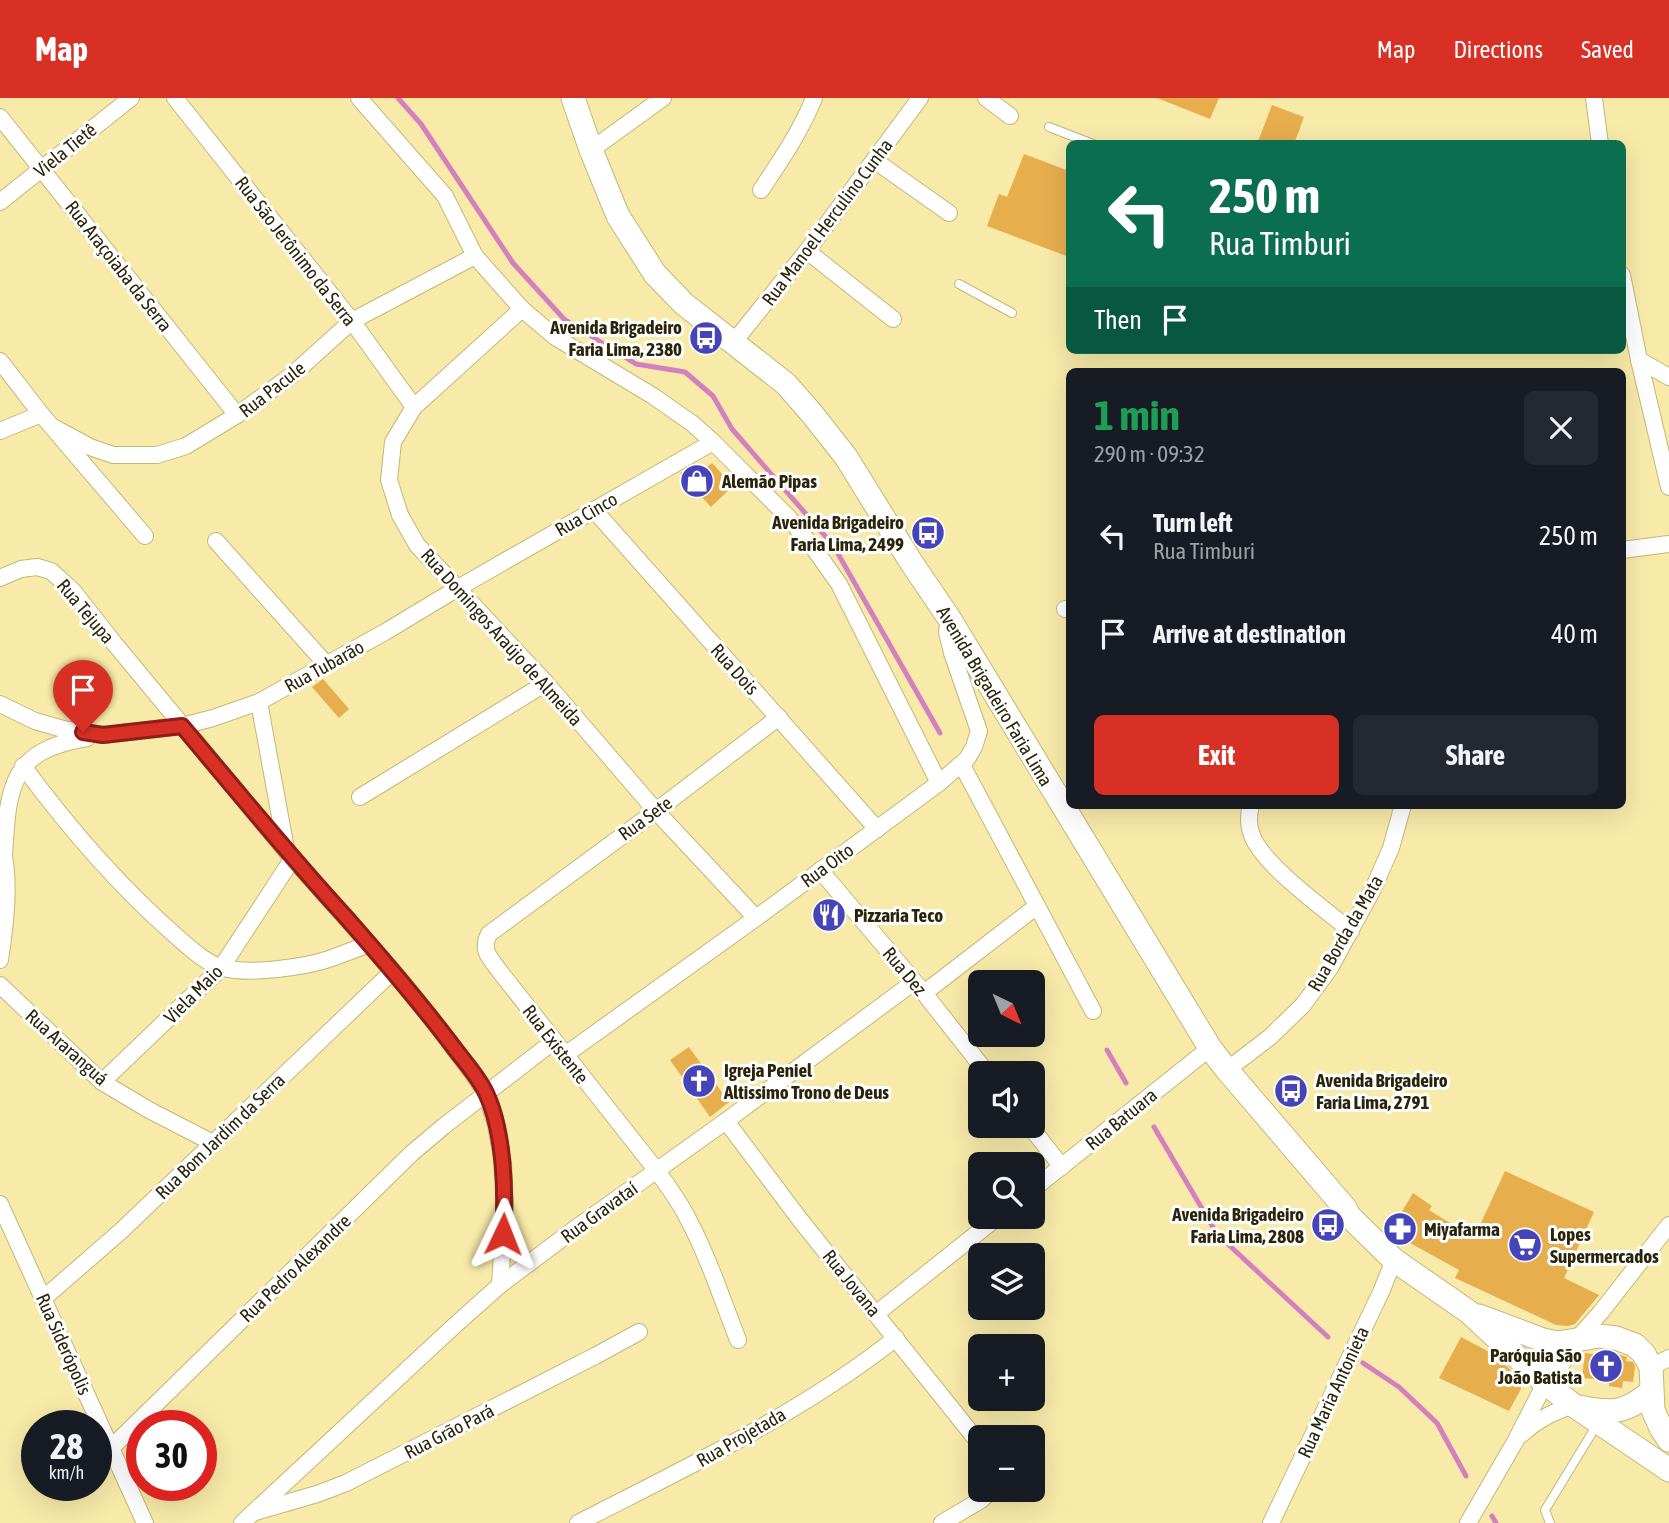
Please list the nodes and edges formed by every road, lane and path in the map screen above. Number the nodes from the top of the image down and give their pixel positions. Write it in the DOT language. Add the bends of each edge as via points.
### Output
graph roads {
  1 [pos="131,98"];
  2 [pos="175,98"];
  3 [pos="359,98"];
  4 [pos="573,98"];
  5 [pos="663,98"];
  6 [pos="814,98"];
  7 [pos="920,98"];
  8 [pos="986,98"];
  9 [pos="1594,98"];
  10 [pos="1010,116"];
  11 [pos="0,117"];
  12 [pos="1049,127"];
  13 [pos="1083,140"];
  14 [pos="1599,140"];
  15 [pos="591,150"];
  16 [pos="874,160"];
  17 [pos="42,169"];
  18 [pos="761,190"];
  19 [pos="0,202"];
  20 [pos="949,214"];
  21 [pos="807,251"];
  22 [pos="475,256"];
  23 [pos="959,284"];
  24 [pos="1626,295"];
  25 [pos="522,309"];
  26 [pos="1012,313"];
  27 [pos="893,319"];
  28 [pos="352,321"];
  29 [pos="733,344"];
  30 [pos="1639,360"];
  31 [pos="0,361"];
  32 [pos="1669,377"];
  33 [pos="414,407"];
  34 [pos="41,414"];
  35 [pos="237,415"];
  36 [pos="2,427"];
  37 [pos="53,427"];
  38 [pos="713,442"];
  39 [pos="1669,487"];
  40 [pos="594,510"];
  41 [pos="145,536"];
  42 [pos="216,541"];
  43 [pos="1669,544"];
  44 [pos="1626,549"];
  45 [pos="0,579"];
  46 [pos="458,588"];
  47 [pos="949,618"];
  48 [pos="326,664"];
  49 [pos="546,683"];
  50 [pos="260,702"];
  51 [pos="0,704"];
  52 [pos="779,718"];
  53 [pos="182,726"];
  54 [pos="103,735"];
  55 [pos="962,765"];
  56 [pos="23,766"];
  57 [pos="939,783"];
  58 [pos="1063,791"];
  59 [pos="360,797"];
  60 [pos="1073,809"];
  61 [pos="1250,809"];
  62 [pos="1403,809"];
  63 [pos="656,811"];
  64 [pos="877,829"];
  65 [pos="2,849"];
  66 [pos="290,855"];
  67 [pos="820,870"];
  68 [pos="1037,906"];
  69 [pos="511,917"];
  70 [pos="756,918"];
  71 [pos="1351,931"];
  72 [pos="369,944"];
  73 [pos="0,960"];
  74 [pos="221,968"];
  75 [pos="393,971"];
  76 [pos="0,985"];
  77 [pos="919,987"];
  78 [pos="1093,1012"];
  79 [pos="554,1041"];
  80 [pos="1210,1048"];
  81 [pos="565,1055"];
  82 [pos="978,1061"];
  83 [pos="1227,1070"];
  84 [pos="103,1082"];
  85 [pos="486,1093"];
  86 [pos="726,1121"];
  87 [pos="1039,1138"];
  88 [pos="213,1143"];
  89 [pos="1062,1167"];
  90 [pos="657,1171"];
  91 [pos="1045,1180"];
  92 [pos="0,1204"];
  93 [pos="1669,1225"];
  94 [pos="983,1229"];
  95 [pos="1394,1260"];
  96 [pos="500,1285"];
  97 [pos="44,1298"];
  98 [pos="1469,1312"];
  99 [pos="877,1313"];
  100 [pos="639,1332"];
  101 [pos="896,1338"];
  102 [pos="738,1340"];
  103 [pos="1575,1341"];
  104 [pos="1660,1362"];
  105 [pos="1545,1383"];
  106 [pos="1651,1392"];
  107 [pos="1573,1405"];
  108 [pos="93,1410"];
  109 [pos="1598,1423"];
  110 [pos="968,1429"];
  111 [pos="1516,1440"];
  112 [pos="1669,1440"];
  113 [pos="112,1447"];
  114 [pos="112,1453"];
  115 [pos="1669,1470"];
  116 [pos="978,1502"];
  117 [pos="247,1518"];
  118 [pos="946,1522"];
  119 [pos="1470,1522"];
  120 [pos="145,1523"];
  121 [pos="578,1523"];
  122 [pos="1271,1523"];
  123 [pos="1550,1523"];
  1 -- 17 [label="street, Viela Tietê"];
  2 -- 28 [label="street, Rua São Jerônimo da Serra"];
  3 -- 22 [label="street" via="445,196"];
  4 -- 15 [label="main road, Avenida Brigadeiro Faria Lima"];
  5 -- 15 [label="street"];
  6 -- 18 [label="street" via="793,142"];
  7 -- 16 [label="street, Rua Manoel Herculino Cunha"];
  8 -- 10 [label="street"];
  9 -- 14 [label="street"];
  11 -- 17 [label="street, Rua Araçoiaba da Serra"];
  12 -- 13 [label="lane"];
  15 -- 29 [label="main road, Avenida Brigadeiro Faria Lima" via="618,216 656,274"];
  16 -- 20 [label="street"];
  16 -- 21 [label="street, Rua Manoel Herculino Cunha"];
  17 -- 19 [label="street, Viela Tietê"];
  17 -- 35 [label="street, Rua Araçoiaba da Serra"];
  21 -- 27 [label="street"];
  21 -- 29 [label="street, Rua Manoel Herculino Cunha"];
  22 -- 25 [label="street"];
  22 -- 28 [label="street, Rua Pacule"];
  23 -- 26 [label="lane"];
  24 -- 30 [label="street"];
  25 -- 33 [label="street, Rua Domingos Araújo de Almeida"];
  25 -- 38 [label="street" via="555,337 653,396"];
  28 -- 33 [label="street, Rua São Jerônimo da Serra"];
  28 -- 35 [label="street, Rua Pacule" via="292,375"];
  29 -- 47 [label="main road, Avenida Brigadeiro Faria Lima" via="786,384 813,415 846,457"];
  30 -- 32 [label="street"];
  30 -- 39 [label="street"];
  31 -- 34 [label="street"];
  33 -- 46 [label="street, Rua Domingos Araújo de Almeida" via="393,442 389,480 400,515 417,545"];
  34 -- 36 [label="street"];
  34 -- 37 [label="street"];
  35 -- 37 [label="street, Rua Pacule" via="186,446 157,454 113,454"];
  37 -- 41 [label="street"];
  38 -- 40 [label="street, Rua Cinco"];
  38 -- 57 [label="street" via="788,516 839,584"];
  40 -- 46 [label="street, Rua Cinco"];
  40 -- 52 [label="street, Rua Dois"];
  42 -- 48 [label="street"];
  43 -- 44 [label="street"];
  45 -- 53 [label="street, Rua Tejupa" via="22,569 51,571 73,591"];
  46 -- 48 [label="street, Rua Tubarão"];
  46 -- 49 [label="street, Rua Domingos Araújo de Almeida"];
  47 -- 55 [label="street, Rua Oito" via="952,653 979,731"];
  47 -- 58 [label="main road, Avenida Brigadeiro Faria Lima"];
  48 -- 50 [label="street, Rua Tubarão"];
  49 -- 59 [label="street"];
  49 -- 63 [label="street, Rua Domingos Araújo de Almeida"];
  50 -- 53 [label="street, Rua Tubarão"];
  50 -- 66 [label="street"];
  51 -- 54 [label="street" via="35,721"];
  52 -- 63 [label="street, Rua Sete"];
  52 -- 64 [label="street, Rua Dois"];
  53 -- 54 [label="street, Rua Tubarão"];
  53 -- 66 [label="street, Rua Tejupa"];
  54 -- 56 [label="street" via="55,745"];
  55 -- 57 [label="street, Rua Oito"];
  55 -- 68 [label="street"];
  56 -- 65 [label="street" via="14,784"];
  56 -- 74 [label="street" via="138,900 194,952"];
  57 -- 64 [label="street, Rua Oito"];
  60 -- 80 [label="main road, Avenida Brigadeiro Faria Lima"];
  61 -- 71 [label="street" via="1251,833 1258,849"];
  62 -- 71 [label="street, Rua Borda da Mata" via="1391,848"];
  63 -- 69 [label="street, Rua Sete"];
  63 -- 70 [label="street, Rua Domingos Araújo de Almeida"];
  64 -- 67 [label="street, Rua Oito"];
  65 -- 73 [label="street" via="6,895"];
  66 -- 72 [label="street, Rua Tejupa"];
  66 -- 74 [label="street, Viela Maio"];
  67 -- 70 [label="street, Rua Oito"];
  67 -- 77 [label="street, Rua Dez"];
  68 -- 77 [label="street, Rua Gravataí"];
  68 -- 78 [label="street"];
  69 -- 79 [label="street, Rua Existente" via="489,933 484,942 486,952"];
  70 -- 81 [label="street, Rua Oito"];
  71 -- 83 [label="street, Rua Borda da Mata" via="1303,1004"];
  72 -- 74 [label="street" via="326,960 281,968"];
  72 -- 75 [label="street, Rua Tejupa"];
  74 -- 84 [label="street, Viela Maio"];
  75 -- 85 [label="street, Rua Tejupa"];
  75 -- 88 [label="street, Rua Bom Jardim da Serra"];
  76 -- 84 [label="street, Rua Araranguá"];
  77 -- 82 [label="street, Rua Dez"];
  77 -- 86 [label="street, Rua Gravataí"];
  79 -- 81 [label="street, Rua Existente"];
  79 -- 85 [label="street"];
  80 -- 83 [label="main road, Avenida Brigadeiro Faria Lima"];
  80 -- 89 [label="street, Rua Batuara"];
  81 -- 90 [label="street, Rua Existente"];
  83 -- 95 [label="main road, Avenida Brigadeiro Faria Lima" via="1349,1216"];
  84 -- 88 [label="street, Rua Araranguá"];
  85 -- 96 [label="street, Rua Tejupa" via="503,1163"];
  85 -- 113 [label="street, Rua Pedro Alexandre" via="412,1153"];
  86 -- 90 [label="street, Rua Gravataí"];
  86 -- 99 [label="street, Rua Jovana"];
  87 -- 89 [label="street"];
  88 -- 97 [label="street, Rua Bom Jardim da Serra"];
  89 -- 91 [label="street, Rua Batuara"];
  90 -- 96 [label="street, Rua Gravataí"];
  90 -- 102 [label="street, Rua Existente" via="687,1217"];
  92 -- 97 [label="street, Rua Siderópolis"];
  93 -- 103 [label="street"];
  94 -- 99 [label="street"];
  95 -- 98 [label="main road, Avenida Brigadeiro Faria Lima"];
  95 -- 122 [label="street, Rua Maria Antonieta"];
  96 -- 117 [label="street, Rua Gravataí"];
  97 -- 108 [label="street, Rua Siderópolis"];
  98 -- 103 [label="main road, Avenida Brigadeiro Faria Lima" via="1543,1340"];
  98 -- 105 [label="main road, Avenida Brigadeiro Faria Lima"];
  99 -- 101 [label="street, Rua Jovana"];
  100 -- 117 [label="street, Rua Grão Pará" via="346,1483"];
  101 -- 110 [label="street, Rua Jovana"];
  101 -- 121 [label="street, Rua Projetada" via="770,1421"];
  103 -- 104 [label="main road, Avenida Brigadeiro Faria Lima" via="1616,1338"];
  103 -- 105 [label="main road"];
  104 -- 106 [label="main road, Avenida Brigadeiro Faria Lima"];
  105 -- 107 [label="main road, Avenida Brigadeiro Faria Lima"];
  105 -- 111 [label="street"];
  106 -- 107 [label="main road" via="1638,1403 1613,1412"];
  106 -- 112 [label="main road, Avenida Brigadeiro Faria Lima" via="1653,1410"];
  107 -- 109 [label="main road, Avenida Brigadeiro Faria Lima"];
  107 -- 111 [label="street" via="1534,1423"];
  109 -- 115 [label="main road, Avenida Brigadeiro Faria Lima"];
  109 -- 123 [label="lane" via="1545,1510"];
  111 -- 119 [label="street"];
  114 -- 120 [label="street, Rua Siderópolis"];
  116 -- 118 [label="street"];
}
